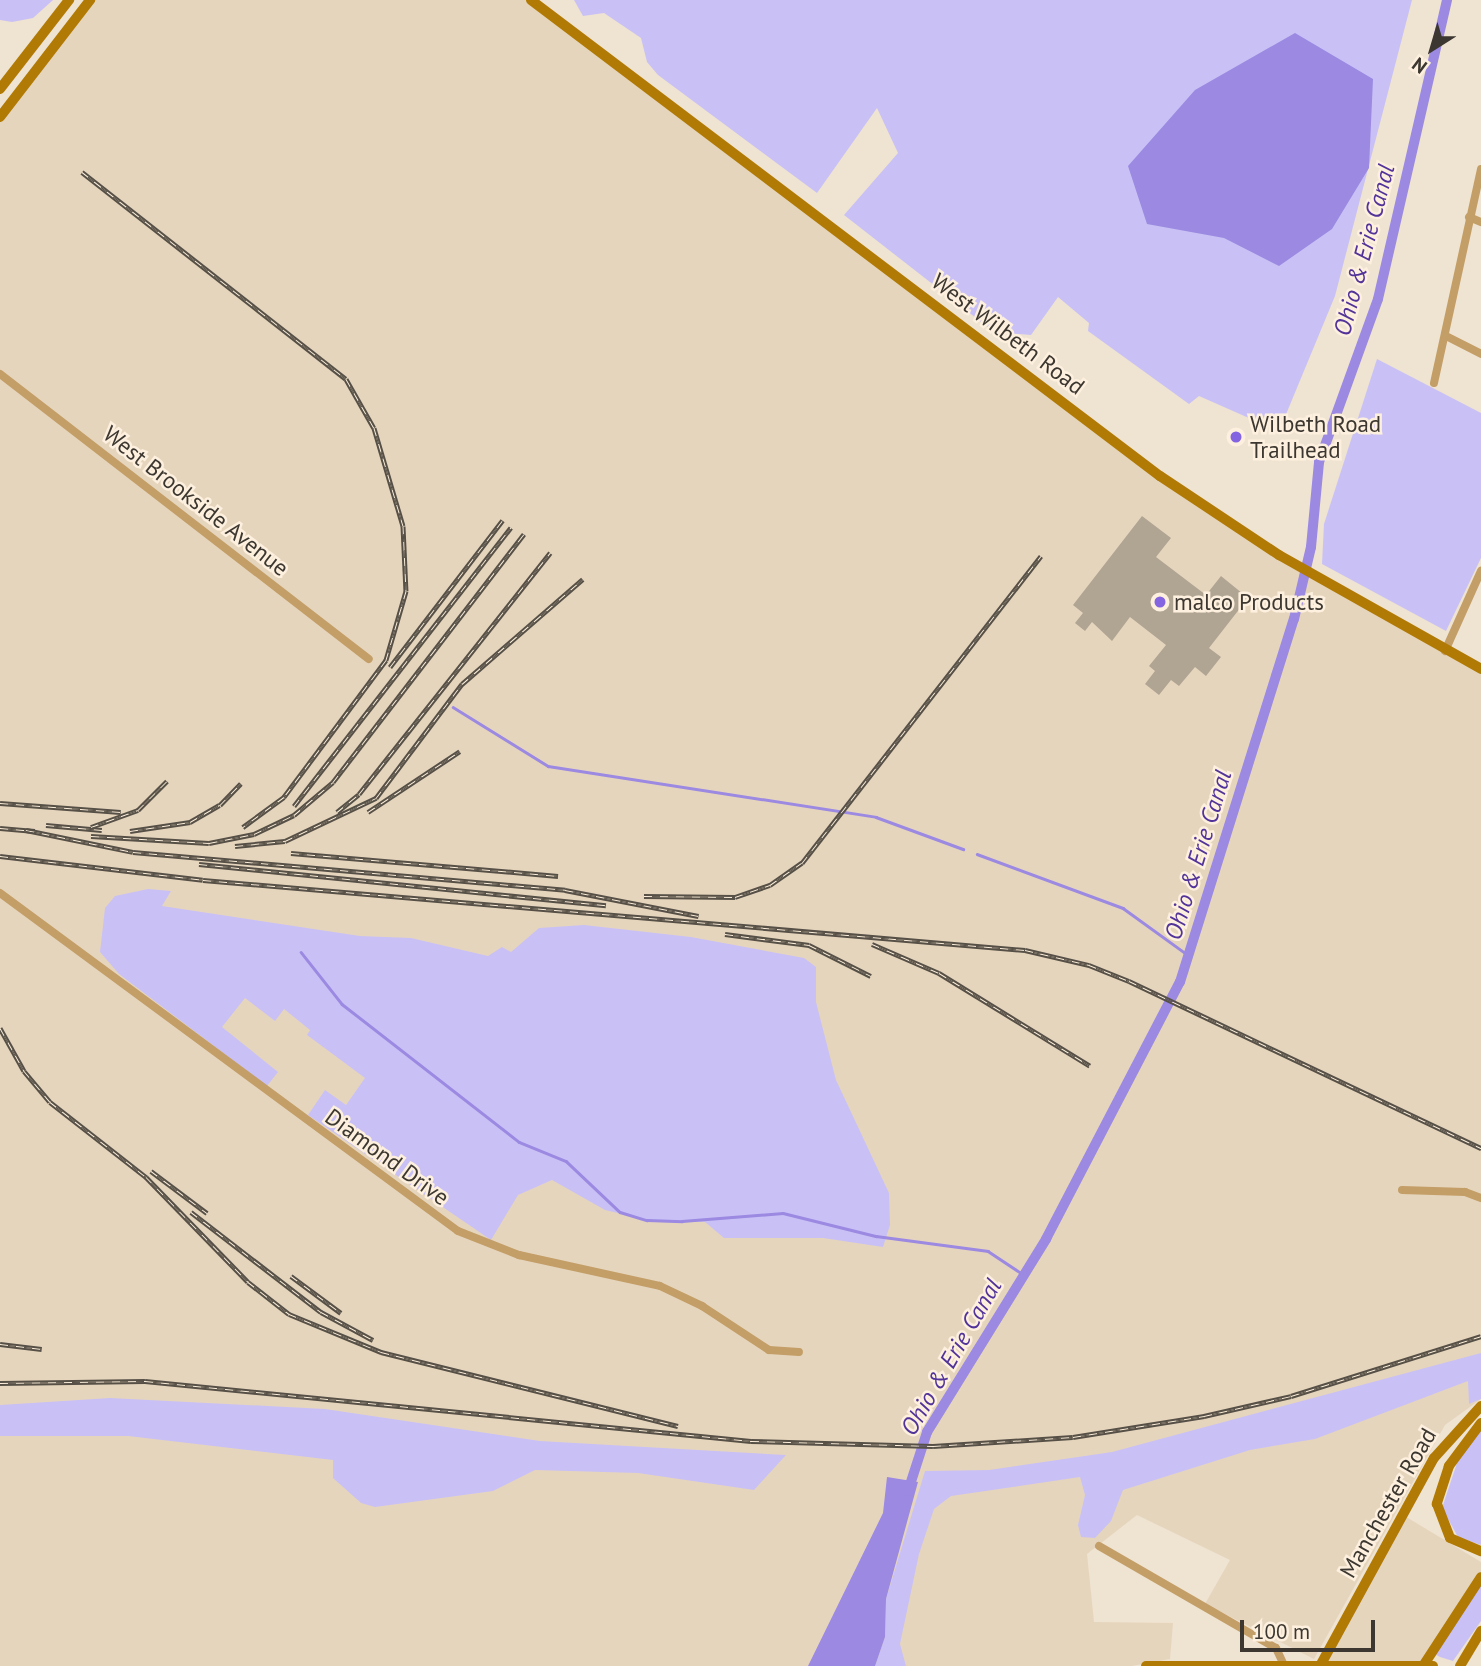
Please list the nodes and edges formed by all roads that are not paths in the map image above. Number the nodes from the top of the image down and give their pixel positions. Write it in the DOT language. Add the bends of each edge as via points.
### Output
graph roads {
  1 [pos="69,0"];
  2 [pos="90,0"];
  3 [pos="531,0"];
  4 [pos="0,89"];
  5 [pos="0,117"];
  6 [pos="1481,169"];
  7 [pos="1469,217"];
  8 [pos="1481,222"];
  9 [pos="1446,336"];
  10 [pos="1481,354"];
  11 [pos="0,374"];
  12 [pos="1434,383"];
  13 [pos="1481,571"];
  14 [pos="1446,651"];
  15 [pos="369,659"];
  16 [pos="1481,669"];
  17 [pos="0,893"];
  18 [pos="1402,1190"];
  19 [pos="1481,1198"];
  20 [pos="799,1352"];
  21 [pos="1481,1406"];
  22 [pos="1481,1423"];
  23 [pos="1099,1546"];
  24 [pos="1481,1551"];
  25 [pos="1481,1577"];
  26 [pos="1478,1636"];
  27 [pos="1283,1663"];
  28 [pos="1321,1664"];
  29 [pos="1426,1665"];
  30 [pos="1146,1666"];
  31 [pos="1460,1666"];
  1 -- 4 [label="main road"];
  2 -- 5 [label="main road"];
  3 -- 14 [label="main road, West Wilbeth Road" via="1160,476 1281,556"];
  6 -- 7 [label="street"];
  7 -- 8 [label="street"];
  7 -- 9 [label="street"];
  9 -- 10 [label="street"];
  9 -- 12 [label="street"];
  11 -- 15 [label="street, West Brookside Avenue"];
  13 -- 14 [label="street"];
  14 -- 16 [label="main road, West Wilbeth Road"];
  17 -- 20 [label="street, Diamond Drive" via="458,1231 519,1255 660,1286 769,1350"];
  18 -- 19 [label="street" via="1465,1192"];
  21 -- 28 [label="main road, Manchester Road" via="1434,1458"];
  22 -- 24 [label="main road" via="1453,1459 1437,1504 1450,1538"];
  23 -- 27 [label="street" via="1276,1648"];
  25 -- 29 [label="main road"];
  26 -- 31 [label="main road"];
  27 -- 28 [label="main road"];
  27 -- 30 [label="main road"];
  28 -- 29 [label="main road"];
}
